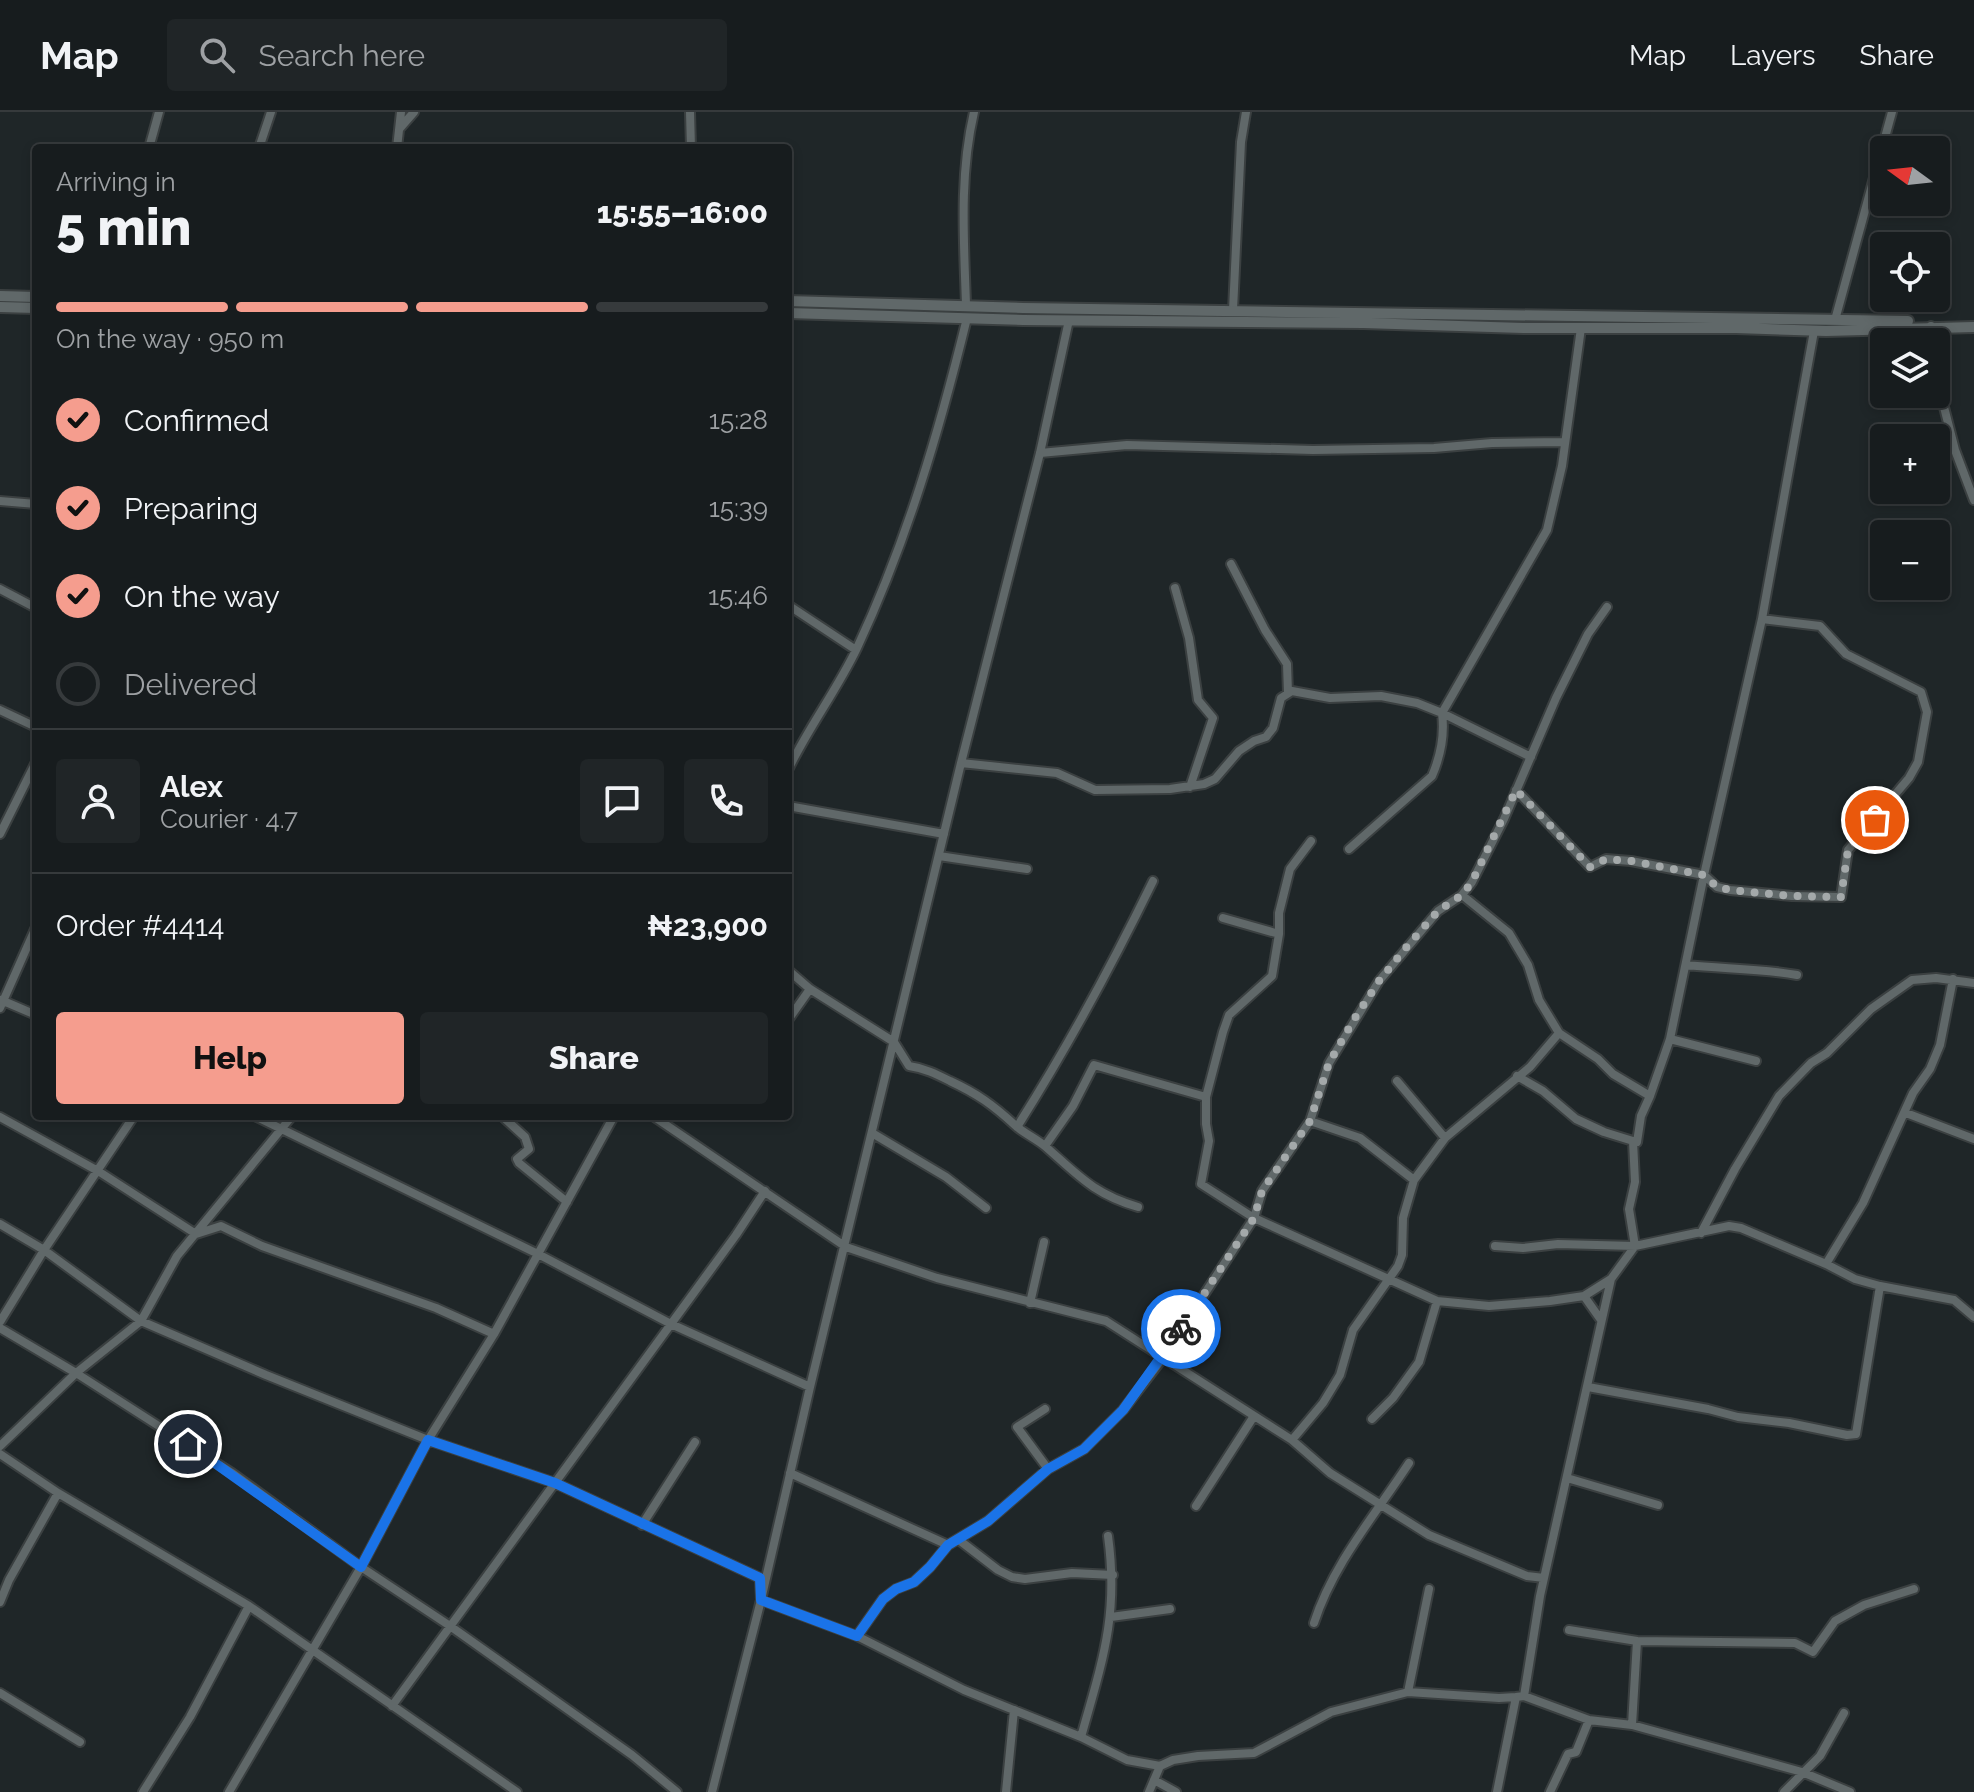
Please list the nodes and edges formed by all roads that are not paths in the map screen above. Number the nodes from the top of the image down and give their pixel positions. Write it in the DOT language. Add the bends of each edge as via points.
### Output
graph roads {
  1 [pos="159,112"];
  2 [pos="271,112"];
  3 [pos="401,112"];
  4 [pos="414,112"];
  5 [pos="690,112"];
  6 [pos="974,112"];
  7 [pos="1246,112"];
  8 [pos="1892,112"];
  9 [pos="399,129"];
  10 [pos="150,144"];
  11 [pos="260,144"];
  12 [pos="397,144"];
  13 [pos="691,144"];
  14 [pos="0,296"];
  15 [pos="32,297"];
  16 [pos="792,301"];
  17 [pos="910,303"];
  18 [pos="966,305"];
  19 [pos="0,307"];
  20 [pos="32,308"];
  21 [pos="1233,310"];
  22 [pos="792,313"];
  23 [pos="910,315"];
  24 [pos="967,318"];
  25 [pos="1069,320"];
  26 [pos="1835,320"];
  27 [pos="1736,323"];
  28 [pos="1974,325"];
  29 [pos="1931,326"];
  30 [pos="1581,328"];
  31 [pos="1814,331"];
  32 [pos="1944,408"];
  33 [pos="1564,442"];
  34 [pos="1040,453"];
  35 [pos="1974,500"];
  36 [pos="0,501"];
  37 [pos="32,504"];
  38 [pos="1231,564"];
  39 [pos="1175,588"];
  40 [pos="0,589"];
  41 [pos="32,606"];
  42 [pos="1607,607"];
  43 [pos="792,608"];
  44 [pos="1762,619"];
  45 [pos="856,650"];
  46 [pos="1288,693"];
  47 [pos="0,710"];
  48 [pos="1442,713"];
  49 [pos="32,725"];
  50 [pos="1531,757"];
  51 [pos="792,763"];
  52 [pos="961,763"];
  53 [pos="32,770"];
  54 [pos="1190,787"];
  55 [pos="1516,790"];
  56 [pos="792,807"];
  57 [pos="0,834"];
  58 [pos="944,834"];
  59 [pos="1311,841"];
  60 [pos="1349,849"];
  61 [pos="939,856"];
  62 [pos="1027,869"];
  63 [pos="1704,875"];
  64 [pos="1153,881"];
  65 [pos="1462,895"];
  66 [pos="1223,918"];
  67 [pos="1279,934"];
  68 [pos="32,936"];
  69 [pos="1686,965"];
  70 [pos="792,973"];
  71 [pos="1797,975"];
  72 [pos="1953,979"];
  73 [pos="1974,983"];
  74 [pos="810,989"];
  75 [pos="1,1003"];
  76 [pos="32,1014"];
  77 [pos="792,1014"];
  78 [pos="1559,1033"];
  79 [pos="1670,1039"];
  80 [pos="894,1042"];
  81 [pos="1756,1061"];
  82 [pos="1517,1076"];
  83 [pos="1397,1081"];
  84 [pos="1650,1096"];
  85 [pos="1206,1097"];
  86 [pos="1906,1113"];
  87 [pos="0,1117"];
  88 [pos="131,1120"];
  89 [pos="263,1120"];
  90 [pos="289,1120"];
  91 [pos="506,1120"];
  92 [pos="612,1120"];
  93 [pos="659,1120"];
  94 [pos="1310,1121"];
  95 [pos="1017,1127"];
  96 [pos="281,1129"];
  97 [pos="872,1133"];
  98 [pos="1445,1138"];
  99 [pos="1974,1139"];
  100 [pos="1633,1141"];
  101 [pos="1045,1146"];
  102 [pos="98,1171"];
  103 [pos="1414,1180"];
  104 [pos="765,1191"];
  105 [pos="567,1202"];
  106 [pos="1138,1207"];
  107 [pos="986,1208"];
  108 [pos="1254,1218"];
  109 [pos="0,1224"];
  110 [pos="1701,1233"];
  111 [pos="196,1234"];
  112 [pos="1044,1242"];
  113 [pos="1495,1246"];
  114 [pos="1635,1246"];
  115 [pos="846,1247"];
  116 [pos="44,1250"];
  117 [pos="538,1254"];
  118 [pos="1826,1264"];
  119 [pos="1611,1279"];
  120 [pos="1387,1280"];
  121 [pos="1880,1286"];
  122 [pos="1584,1296"];
  123 [pos="1437,1301"];
  124 [pos="1030,1303"];
  125 [pos="1974,1317"];
  126 [pos="1601,1320"];
  127 [pos="141,1321"];
  128 [pos="0,1322"];
  129 [pos="671,1324"];
  130 [pos="0,1328"];
  131 [pos="494,1334"];
  132 [pos="1162,1359"];
  133 [pos="76,1373"];
  134 [pos="810,1387"];
  135 [pos="1588,1387"];
  136 [pos="1045,1409"];
  137 [pos="1254,1416"];
  138 [pos="1372,1419"];
  139 [pos="428,1440"];
  140 [pos="1292,1440"];
  141 [pos="695,1442"];
  142 [pos="0,1446"];
  143 [pos="0,1454"];
  144 [pos="1409,1463"];
  145 [pos="1048,1469"];
  146 [pos="790,1473"];
  147 [pos="1567,1478"];
  148 [pos="555,1483"];
  149 [pos="58,1493"];
  150 [pos="1658,1505"];
  151 [pos="1196,1506"];
  152 [pos="1381,1506"];
  153 [pos="642,1525"];
  154 [pos="1108,1536"];
  155 [pos="959,1540"];
  156 [pos="948,1545"];
  157 [pos="361,1567"];
  158 [pos="1113,1575"];
  159 [pos="1527,1576"];
  160 [pos="1544,1578"];
  161 [pos="1429,1589"];
  162 [pos="1914,1589"];
  163 [pos="1540,1596"];
  164 [pos="761,1600"];
  165 [pos="0,1602"];
  166 [pos="249,1606"];
  167 [pos="1170,1609"];
  168 [pos="1111,1617"];
  169 [pos="1314,1623"];
  170 [pos="450,1626"];
  171 [pos="1569,1630"];
  172 [pos="857,1636"];
  173 [pos="1637,1641"];
  174 [pos="312,1652"];
  175 [pos="1408,1692"];
  176 [pos="0,1693"];
  177 [pos="1520,1696"];
  178 [pos="392,1706"];
  179 [pos="1014,1710"];
  180 [pos="1844,1713"];
  181 [pos="1589,1720"];
  182 [pos="1632,1725"];
  183 [pos="1081,1737"];
  184 [pos="80,1742"];
  185 [pos="1160,1766"];
  186 [pos="1802,1772"];
  187 [pos="1154,1780"];
  188 [pos="231,1788"];
  189 [pos="505,1788"];
  190 [pos="143,1792"];
  191 [pos="244,1792"];
  192 [pos="517,1792"];
  193 [pos="677,1792"];
  194 [pos="712,1792"];
  195 [pos="1006,1792"];
  196 [pos="1149,1792"];
  197 [pos="1176,1792"];
  198 [pos="1497,1792"];
  199 [pos="1551,1792"];
  200 [pos="1784,1792"];
  201 [pos="1850,1792"];
  1 -- 10 [label="street"];
  2 -- 11 [label="street"];
  3 -- 9 [label="street"];
  4 -- 9 [label="street"];
  5 -- 13 [label="street"];
  6 -- 18 [label="street" via="963,200"];
  7 -- 21 [label="street"];
  8 -- 26 [label="street"];
  9 -- 12 [label="street"];
  14 -- 15 [label="street"];
  16 -- 17 [label="street"];
  17 -- 18 [label="street"];
  17 -- 23 [label="street"];
  18 -- 21 [label="street"];
  19 -- 20 [label="street"];
  21 -- 27 [label="street"];
  22 -- 23 [label="street"];
  23 -- 24 [label="street"];
  24 -- 25 [label="street"];
  24 -- 45 [label="street" via="941,426 908,525"];
  25 -- 30 [label="street"];
  25 -- 34 [label="street"];
  26 -- 27 [label="street"];
  26 -- 28 [label="street"];
  27 -- 30 [label="street"];
  27 -- 31 [label="street"];
  28 -- 29 [label="street"];
  29 -- 31 [label="street"];
  30 -- 33 [label="street"];
  31 -- 44 [label="street"];
  32 -- 35 [label="street"];
  33 -- 34 [label="street" via="1313,450 1127,445"];
  33 -- 48 [label="street" via="1547,530"];
  34 -- 52 [label="street"];
  36 -- 37 [label="street"];
  38 -- 46 [label="street" via="1287,664"];
  39 -- 54 [label="street" via="1198,700 1213,718"];
  40 -- 41 [label="street"];
  42 -- 50 [label="street" via="1588,634"];
  43 -- 45 [label="street"];
  44 -- 63 [label="street"];
  44 -- 63 [label="street" via="1820,626 1846,654 1921,692 1927,712 1918,762 1848,850 1841,897 1730,890"];
  45 -- 51 [label="street"];
  46 -- 48 [label="street" via="1381,696"];
  46 -- 54 [label="street" via="1281,698 1266,737 1239,751 1215,779"];
  47 -- 49 [label="street"];
  48 -- 50 [label="street"];
  48 -- 60 [label="street" via="1445,733 1432,776"];
  50 -- 55 [label="street"];
  52 -- 54 [label="street" via="1057,773 1095,790"];
  52 -- 58 [label="street"];
  53 -- 57 [label="street"];
  55 -- 63 [label="street" via="1590,867 1606,859"];
  55 -- 65 [label="street"];
  56 -- 58 [label="street"];
  58 -- 61 [label="street"];
  59 -- 67 [label="street" via="1290,869"];
  61 -- 62 [label="street"];
  61 -- 80 [label="street"];
  63 -- 69 [label="street"];
  64 -- 95 [label="street" via="1102,983"];
  65 -- 78 [label="street" via="1509,933"];
  65 -- 94 [label="street" via="1438,911 1379,981 1329,1063"];
  66 -- 67 [label="street"];
  67 -- 85 [label="street" via="1272,976 1229,1015"];
  68 -- 75 [label="street"];
  69 -- 71 [label="street"];
  69 -- 79 [label="street"];
  70 -- 74 [label="street"];
  72 -- 73 [label="street"];
  72 -- 86 [label="street" via="1940,1045"];
  72 -- 110 [label="street" via="1912,980 1871,1009 1789,1085"];
  74 -- 77 [label="street"];
  74 -- 80 [label="street"];
  75 -- 76 [label="street"];
  78 -- 82 [label="street"];
  78 -- 84 [label="street"];
  79 -- 81 [label="street"];
  79 -- 84 [label="street"];
  80 -- 95 [label="street" via="909,1066 962,1086 1001,1110"];
  80 -- 97 [label="street"];
  82 -- 98 [label="street"];
  82 -- 100 [label="street" via="1576,1119"];
  83 -- 98 [label="street"];
  84 -- 100 [label="street" via="1637,1142"];
  85 -- 101 [label="street" via="1094,1065"];
  85 -- 108 [label="street" via="1209,1141 1201,1184"];
  86 -- 99 [label="street"];
  86 -- 118 [label="street" via="1863,1203"];
  87 -- 102 [label="street"];
  88 -- 102 [label="street"];
  89 -- 96 [label="street"];
  90 -- 96 [label="street"];
  91 -- 105 [label="street" via="525,1137 529,1149 519,1163"];
  92 -- 105 [label="street"];
  93 -- 104 [label="street"];
  94 -- 103 [label="street" via="1360,1138"];
  94 -- 108 [label="street" via="1262,1191"];
  95 -- 101 [label="street"];
  96 -- 111 [label="street"];
  96 -- 117 [label="street"];
  97 -- 107 [label="street"];
  97 -- 115 [label="street"];
  98 -- 103 [label="street"];
  100 -- 114 [label="street" via="1635,1182 1629,1209"];
  101 -- 106 [label="street" via="1088,1185"];
  102 -- 111 [label="street"];
  102 -- 116 [label="street"];
  103 -- 120 [label="street" via="1403,1218 1402,1255"];
  104 -- 115 [label="street"];
  104 -- 129 [label="street"];
  105 -- 117 [label="street"];
  108 -- 120 [label="street"];
  108 -- 132 [label="street"];
  109 -- 116 [label="street"];
  110 -- 114 [label="street"];
  110 -- 118 [label="street" via="1741,1228"];
  111 -- 127 [label="street" via="177,1256"];
  111 -- 131 [label="street" via="221,1226"];
  112 -- 124 [label="street"];
  113 -- 114 [label="street"];
  114 -- 119 [label="street"];
  115 -- 124 [label="street"];
  115 -- 134 [label="street"];
  116 -- 127 [label="street"];
  116 -- 128 [label="street"];
  117 -- 129 [label="street"];
  117 -- 131 [label="street"];
  118 -- 121 [label="street"];
  119 -- 122 [label="street"];
  119 -- 126 [label="street"];
  120 -- 123 [label="street"];
  120 -- 140 [label="street" via="1353,1330 1340,1375"];
  121 -- 125 [label="street" via="1954,1300"];
  121 -- 135 [label="street" via="1856,1434"];
  122 -- 123 [label="street" via="1489,1306"];
  122 -- 126 [label="street"];
  123 -- 138 [label="street" via="1419,1362"];
  124 -- 132 [label="street" via="1106,1321"];
  126 -- 135 [label="street"];
  127 -- 133 [label="street"];
  127 -- 139 [label="street"];
  129 -- 134 [label="street"];
  129 -- 148 [label="street"];
  130 -- 133 [label="street"];
  131 -- 139 [label="street"];
  132 -- 137 [label="street"];
  132 -- 145 [label="street" via="1084,1449"];
  133 -- 142 [label="street"];
  133 -- 157 [label="street" via="232,1473"];
  134 -- 146 [label="street"];
  135 -- 147 [label="street"];
  136 -- 145 [label="street" via="1017,1427"];
  137 -- 140 [label="street"];
  137 -- 151 [label="street"];
  139 -- 148 [label="street"];
  139 -- 157 [label="street"];
  140 -- 152 [label="street"];
  141 -- 153 [label="street"];
  143 -- 149 [label="street"];
  144 -- 152 [label="street"];
  145 -- 155 [label="street"];
  146 -- 156 [label="street"];
  146 -- 164 [label="street"];
  147 -- 150 [label="street"];
  147 -- 160 [label="street"];
  148 -- 153 [label="street"];
  148 -- 170 [label="street"];
  149 -- 165 [label="street"];
  149 -- 166 [label="street"];
  152 -- 159 [label="street" via="1429,1535"];
  152 -- 169 [label="street" via="1324,1592"];
  153 -- 164 [label="street" via="760,1578"];
  154 -- 158 [label="street"];
  155 -- 156 [label="street"];
  155 -- 158 [label="street" via="1012,1577"];
  156 -- 172 [label="street" via="914,1582 883,1599"];
  157 -- 170 [label="street"];
  157 -- 174 [label="street"];
  158 -- 168 [label="street"];
  159 -- 160 [label="street"];
  159 -- 163 [label="street"];
  160 -- 163 [label="street"];
  161 -- 175 [label="street"];
  162 -- 173 [label="street" via="1835,1621 1813,1652 1795,1643"];
  163 -- 177 [label="street"];
  164 -- 172 [label="street"];
  164 -- 194 [label="street"];
  166 -- 174 [label="street"];
  166 -- 190 [label="street"];
  167 -- 168 [label="street"];
  168 -- 183 [label="street"];
  170 -- 178 [label="street"];
  170 -- 193 [label="street"];
  171 -- 173 [label="street"];
  172 -- 179 [label="street"];
  173 -- 182 [label="street"];
  174 -- 178 [label="street"];
  174 -- 188 [label="street"];
  175 -- 177 [label="street"];
  175 -- 185 [label="street" via="1331,1712 1254,1753 1198,1756"];
  176 -- 184 [label="street"];
  177 -- 181 [label="street"];
  177 -- 198 [label="street"];
  178 -- 189 [label="street"];
  179 -- 183 [label="street"];
  179 -- 195 [label="street"];
  180 -- 186 [label="street" via="1820,1756"];
  181 -- 182 [label="street"];
  181 -- 199 [label="street"];
  182 -- 186 [label="street"];
  183 -- 185 [label="street" via="1127,1760"];
  185 -- 187 [label="street"];
  186 -- 200 [label="street"];
  186 -- 201 [label="street"];
  187 -- 196 [label="street"];
  187 -- 197 [label="street"];
  188 -- 191 [label="street"];
  189 -- 192 [label="street"];
}
